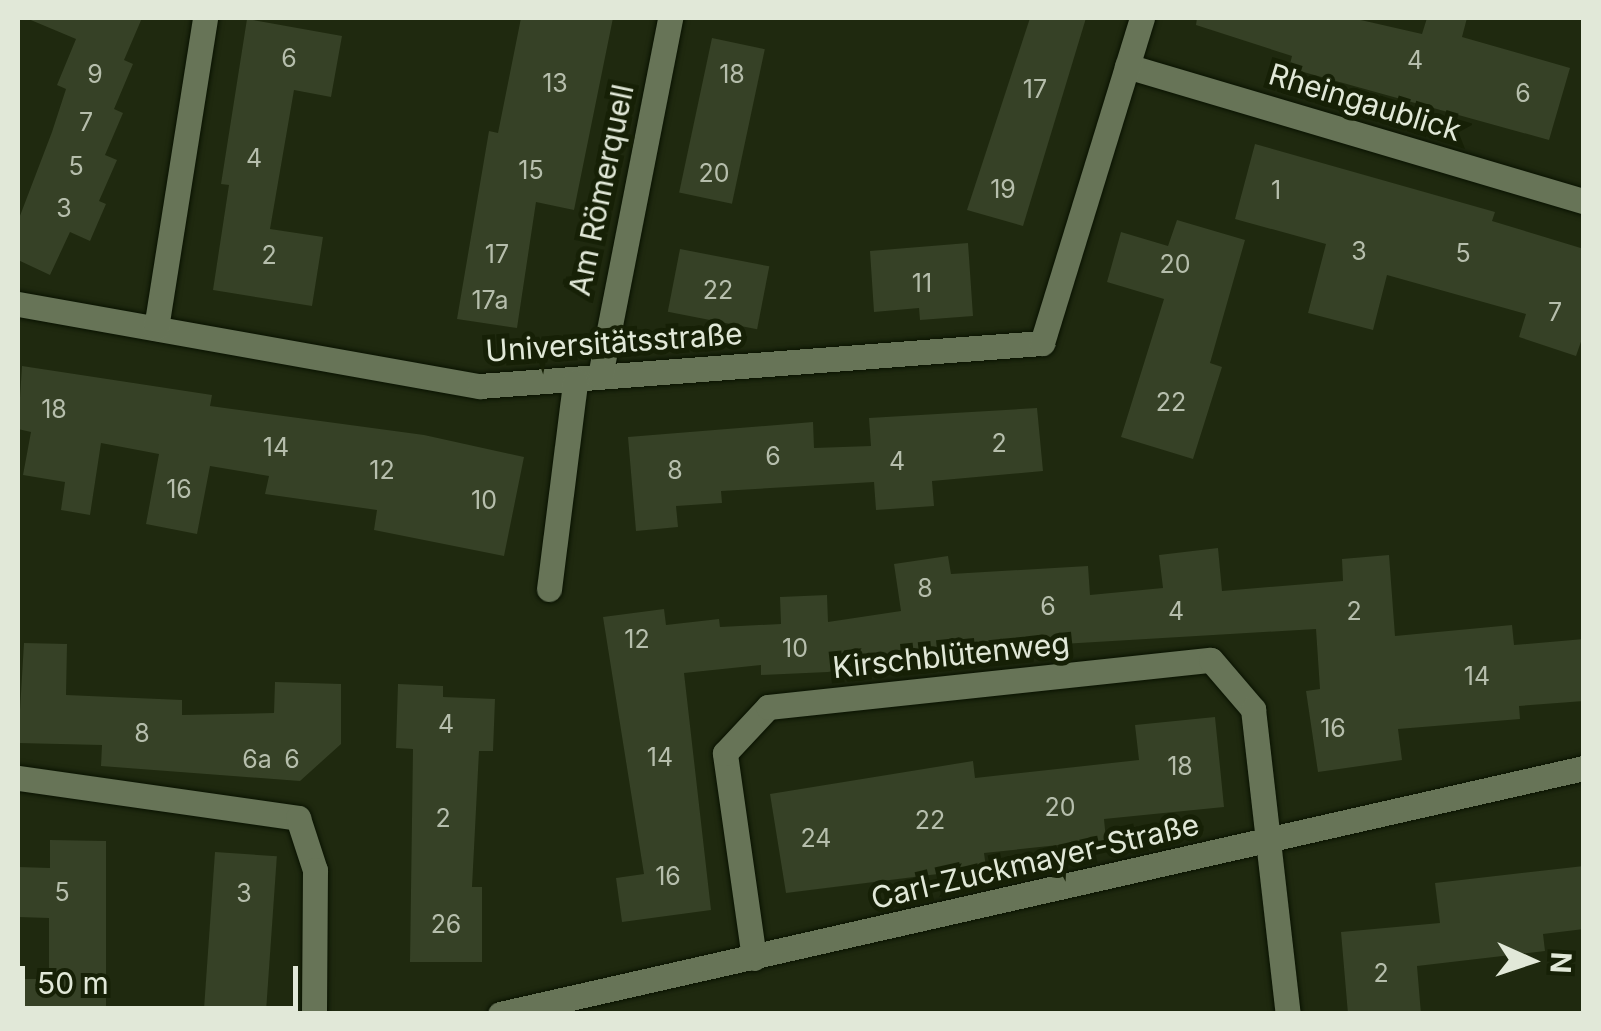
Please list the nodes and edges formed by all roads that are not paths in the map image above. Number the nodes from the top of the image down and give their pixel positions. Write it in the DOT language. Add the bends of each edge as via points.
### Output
graph roads {
  1 [pos="205,18"];
  2 [pos="670,18"];
  3 [pos="1142,18"];
  4 [pos="1127,66"];
  5 [pos="1584,202"];
  6 [pos="18,304"];
  7 [pos="156,328"];
  8 [pos="587,379"];
  9 [pos="549,589"];
  10 [pos="1584,768"];
  11 [pos="18,778"];
  12 [pos="1266,843"];
  13 [pos="754,958"];
  14 [pos="314,1014"];
  15 [pos="500,1014"];
  16 [pos="1288,1014"];
  1 -- 7 [label="street"];
  2 -- 8 [label="street, Am Römerquell"];
  3 -- 4 [label="street"];
  4 -- 5 [label="street, Rheingaublick"];
  4 -- 8 [label="street, Universitätsstraße" via="1042,343"];
  6 -- 7 [label="street, Universitätsstraße"];
  7 -- 8 [label="street, Universitätsstraße" via="480,386"];
  8 -- 9 [label="street, Am Römerquell"];
  10 -- 12 [label="street, Carl-Zuckmayer-Straße"];
  11 -- 14 [label="street" via="298,818 316,870"];
  12 -- 13 [label="street, Carl-Zuckmayer-Straße"];
  12 -- 13 [label="street, Kirschblütenweg" via="1253,709 1211,660 768,707 726,753"];
  12 -- 16 [label="street"];
  13 -- 15 [label="street, Carl-Zuckmayer-Straße"];
}
